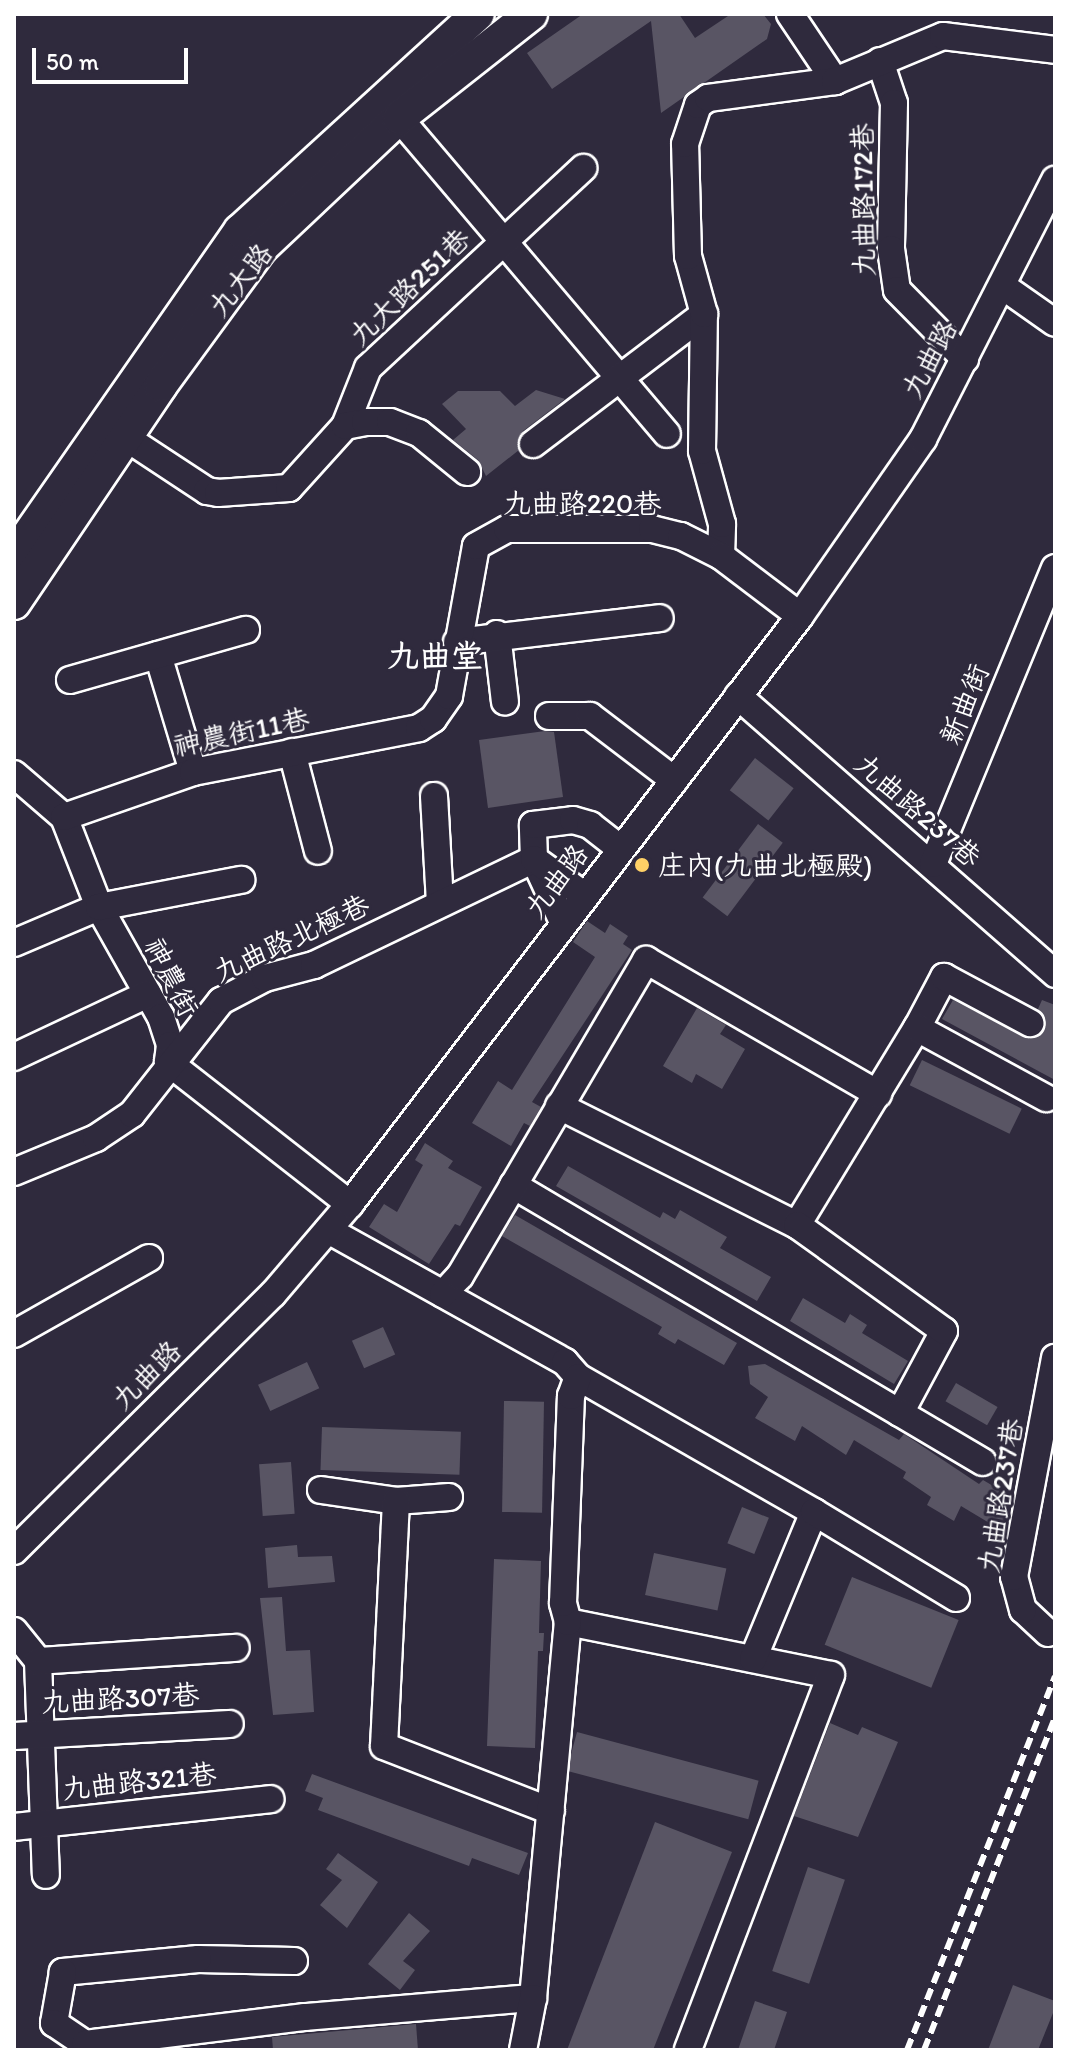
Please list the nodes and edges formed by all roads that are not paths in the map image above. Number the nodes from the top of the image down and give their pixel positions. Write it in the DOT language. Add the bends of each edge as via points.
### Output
graph roads {
  1 [pos="478,14"];
  2 [pos="531,14"];
  3 [pos="798,17"];
  4 [pos="1055,50"];
  5 [pos="880,61"];
  6 [pos="835,81"];
  7 [pos="399,118"];
  8 [pos="583,168"];
  9 [pos="1053,186"];
  10 [pos="504,240"];
  11 [pos="1004,287"];
  12 [pos="704,314"];
  13 [pos="1055,323"];
  14 [pos="965,359"];
  15 [pos="621,379"];
  16 [pos="345,426"];
  17 [pos="667,434"];
  18 [pos="125,437"];
  19 [pos="533,444"];
  20 [pos="467,472"];
  21 [pos="14,556"];
  22 [pos="721,556"];
  23 [pos="1055,568"];
  24 [pos="14,603"];
  25 [pos="800,616"];
  26 [pos="660,618"];
  27 [pos="246,630"];
  28 [pos="497,634"];
  29 [pos="457,642"];
  30 [pos="158,655"];
  31 [pos="70,680"];
  32 [pos="738,696"];
  33 [pos="505,702"];
  34 [pos="549,716"];
  35 [pos="433,719"];
  36 [pos="292,752"];
  37 [pos="193,772"];
  38 [pos="14,774"];
  39 [pos="674,780"];
  40 [pos="434,796"];
  41 [pos="64,817"];
  42 [pos="621,849"];
  43 [pos="318,851"];
  44 [pos="534,859"];
  45 [pos="933,864"];
  46 [pos="241,880"];
  47 [pos="585,896"];
  48 [pos="440,903"];
  49 [pos="99,907"];
  50 [pos="564,924"];
  51 [pos="14,943"];
  52 [pos="1055,974"];
  53 [pos="148,994"];
  54 [pos="1030,1023"];
  55 [pos="917,1028"];
  56 [pos="14,1057"];
  57 [pos="168,1062"];
  58 [pos="878,1094"];
  59 [pos="1046,1098"];
  60 [pos="559,1106"];
  61 [pos="14,1172"];
  62 [pos="513,1185"];
  63 [pos="350,1204"];
  64 [pos="797,1225"];
  65 [pos="328,1230"];
  66 [pos="149,1258"];
  67 [pos="443,1294"];
  68 [pos="17,1328"];
  69 [pos="1055,1358"];
  70 [pos="578,1377"];
  71 [pos="900,1413"];
  72 [pos="983,1462"];
  73 [pos="321,1490"];
  74 [pos="449,1497"];
  75 [pos="396,1501"];
  76 [pos="814,1512"];
  77 [pos="14,1551"];
  78 [pos="956,1598"];
  79 [pos="568,1622"];
  80 [pos="14,1631"];
  81 [pos="1048,1633"];
  82 [pos="236,1648"];
  83 [pos="753,1659"];
  84 [pos="38,1661"];
  85 [pos="230,1724"];
  86 [pos="27,1736"];
  87 [pos="270,1799"];
  88 [pos="551,1811"];
  89 [pos="42,1824"];
  90 [pos="14,1827"];
  91 [pos="46,1875"];
  92 [pos="294,1961"];
  93 [pos="533,1998"];
  94 [pos="523,2050"];
  95 [pos="688,2050"];
  1 -- 21 [label="main road, 九大路" via="240,231"];
  2 -- 7 [label="main road, 九大路"];
  3 -- 6 [label="street"];
  4 -- 5 [label="street" via="943,36"];
  5 -- 6 [label="street"];
  5 -- 14 [label="street, 九曲路172巷" via="894,103 891,249 897,290"];
  6 -- 12 [label="street" via="708,98 698,105 685,144 688,256"];
  7 -- 10 [label="street, 九大路251巷"];
  7 -- 18 [label="main road, 九大路" via="261,248"];
  8 -- 10 [label="street, 九大路251巷"];
  9 -- 11 [label="street, 九曲路"];
  10 -- 15 [label="street, 九大路251巷"];
  10 -- 16 [label="street, 九大路251巷" via="368,368"];
  11 -- 13 [label="street"];
  11 -- 14 [label="street, 九曲路"];
  12 -- 15 [label="street"];
  12 -- 22 [label="street" via="702,451 722,524"];
  14 -- 25 [label="street, 九曲路" via="923,439"];
  15 -- 17 [label="street, 九大路251巷"];
  15 -- 19 [label="street"];
  16 -- 18 [label="street" via="289,488 218,493"];
  16 -- 20 [label="street" via="390,422 419,433"];
  18 -- 24 [label="main road, 九大路"];
  22 -- 25 [label="street, 九曲路220巷"];
  22 -- 29 [label="street, 九曲路220巷" via="652,529 507,529 476,546"];
  23 -- 45 [label="street, 新曲街"];
  25 -- 32 [label="street, 九曲路"];
  26 -- 28 [label="street"];
  27 -- 30 [label="street"];
  28 -- 29 [label="street"];
  28 -- 33 [label="street"];
  29 -- 35 [label="street, 九曲路220巷" via="449,696"];
  30 -- 31 [label="street"];
  30 -- 37 [label="street"];
  32 -- 39 [label="street, 九曲路"];
  32 -- 45 [label="street, 九曲路237巷"];
  34 -- 39 [label="street" via="590,716"];
  35 -- 36 [label="street, 神農街11巷" via="419,728"];
  36 -- 37 [label="street, 神農街11巷"];
  36 -- 43 [label="street"];
  37 -- 41 [label="street, 神農街11巷"];
  38 -- 41 [label="street, 神農街"];
  39 -- 42 [label="street, 九曲路"];
  40 -- 48 [label="street"];
  41 -- 49 [label="street, 神農街"];
  42 -- 44 [label="street" via="590,825 573,820 533,825"];
  42 -- 47 [label="street, 九曲路"];
  44 -- 47 [label="street"];
  44 -- 48 [label="street, 九曲路北極巷"];
  44 -- 50 [label="street"];
  45 -- 52 [label="street, 九曲路237巷"];
  46 -- 49 [label="street"];
  47 -- 50 [label="street, 九曲路"];
  48 -- 57 [label="street, 九曲路北極巷" via="314,965 265,978 221,1001"];
  49 -- 51 [label="street"];
  49 -- 53 [label="street, 神農街"];
  50 -- 63 [label="street, 九曲路"];
  53 -- 56 [label="street"];
  53 -- 57 [label="street, 神農街" via="170,1045"];
  54 -- 55 [label="street" via="944,977"];
  55 -- 58 [label="street"];
  55 -- 59 [label="street"];
  57 -- 61 [label="street, 九曲路北極巷" via="132,1114 96,1138"];
  57 -- 63 [label="street, 神農街"];
  58 -- 60 [label="street" via="646,960"];
  58 -- 64 [label="street"];
  60 -- 62 [label="street"];
  60 -- 64 [label="street"];
  62 -- 67 [label="street" via="460,1276"];
  62 -- 71 [label="street"];
  63 -- 65 [label="street, 九曲路"];
  64 -- 71 [label="street" via="944,1331"];
  65 -- 67 [label="street"];
  65 -- 77 [label="street, 九曲路" via="273,1294"];
  66 -- 68 [label="street"];
  67 -- 70 [label="street" via="565,1362"];
  69 -- 81 [label="street, 九曲路237巷" via="1014,1577 1023,1610"];
  70 -- 76 [label="street"];
  70 -- 79 [label="street" via="571,1396 565,1540 563,1603"];
  71 -- 72 [label="street"];
  73 -- 75 [label="street"];
  74 -- 75 [label="street"];
  75 -- 88 [label="street" via="384,1746"];
  76 -- 78 [label="street"];
  76 -- 83 [label="street"];
  79 -- 83 [label="street"];
  79 -- 88 [label="street"];
  80 -- 84 [label="street"];
  82 -- 84 [label="street"];
  83 -- 95 [label="street" via="831,1675"];
  84 -- 86 [label="street"];
  85 -- 86 [label="street, 九曲路307巷"];
  86 -- 89 [label="street"];
  87 -- 89 [label="street, 九曲路321巷"];
  88 -- 93 [label="street"];
  89 -- 90 [label="street, 九曲路321巷"];
  89 -- 91 [label="street"];
  92 -- 93 [label="street" via="198,1959 63,1972 54,2023 85,2044 305,2017"];
  93 -- 94 [label="street"];
}
